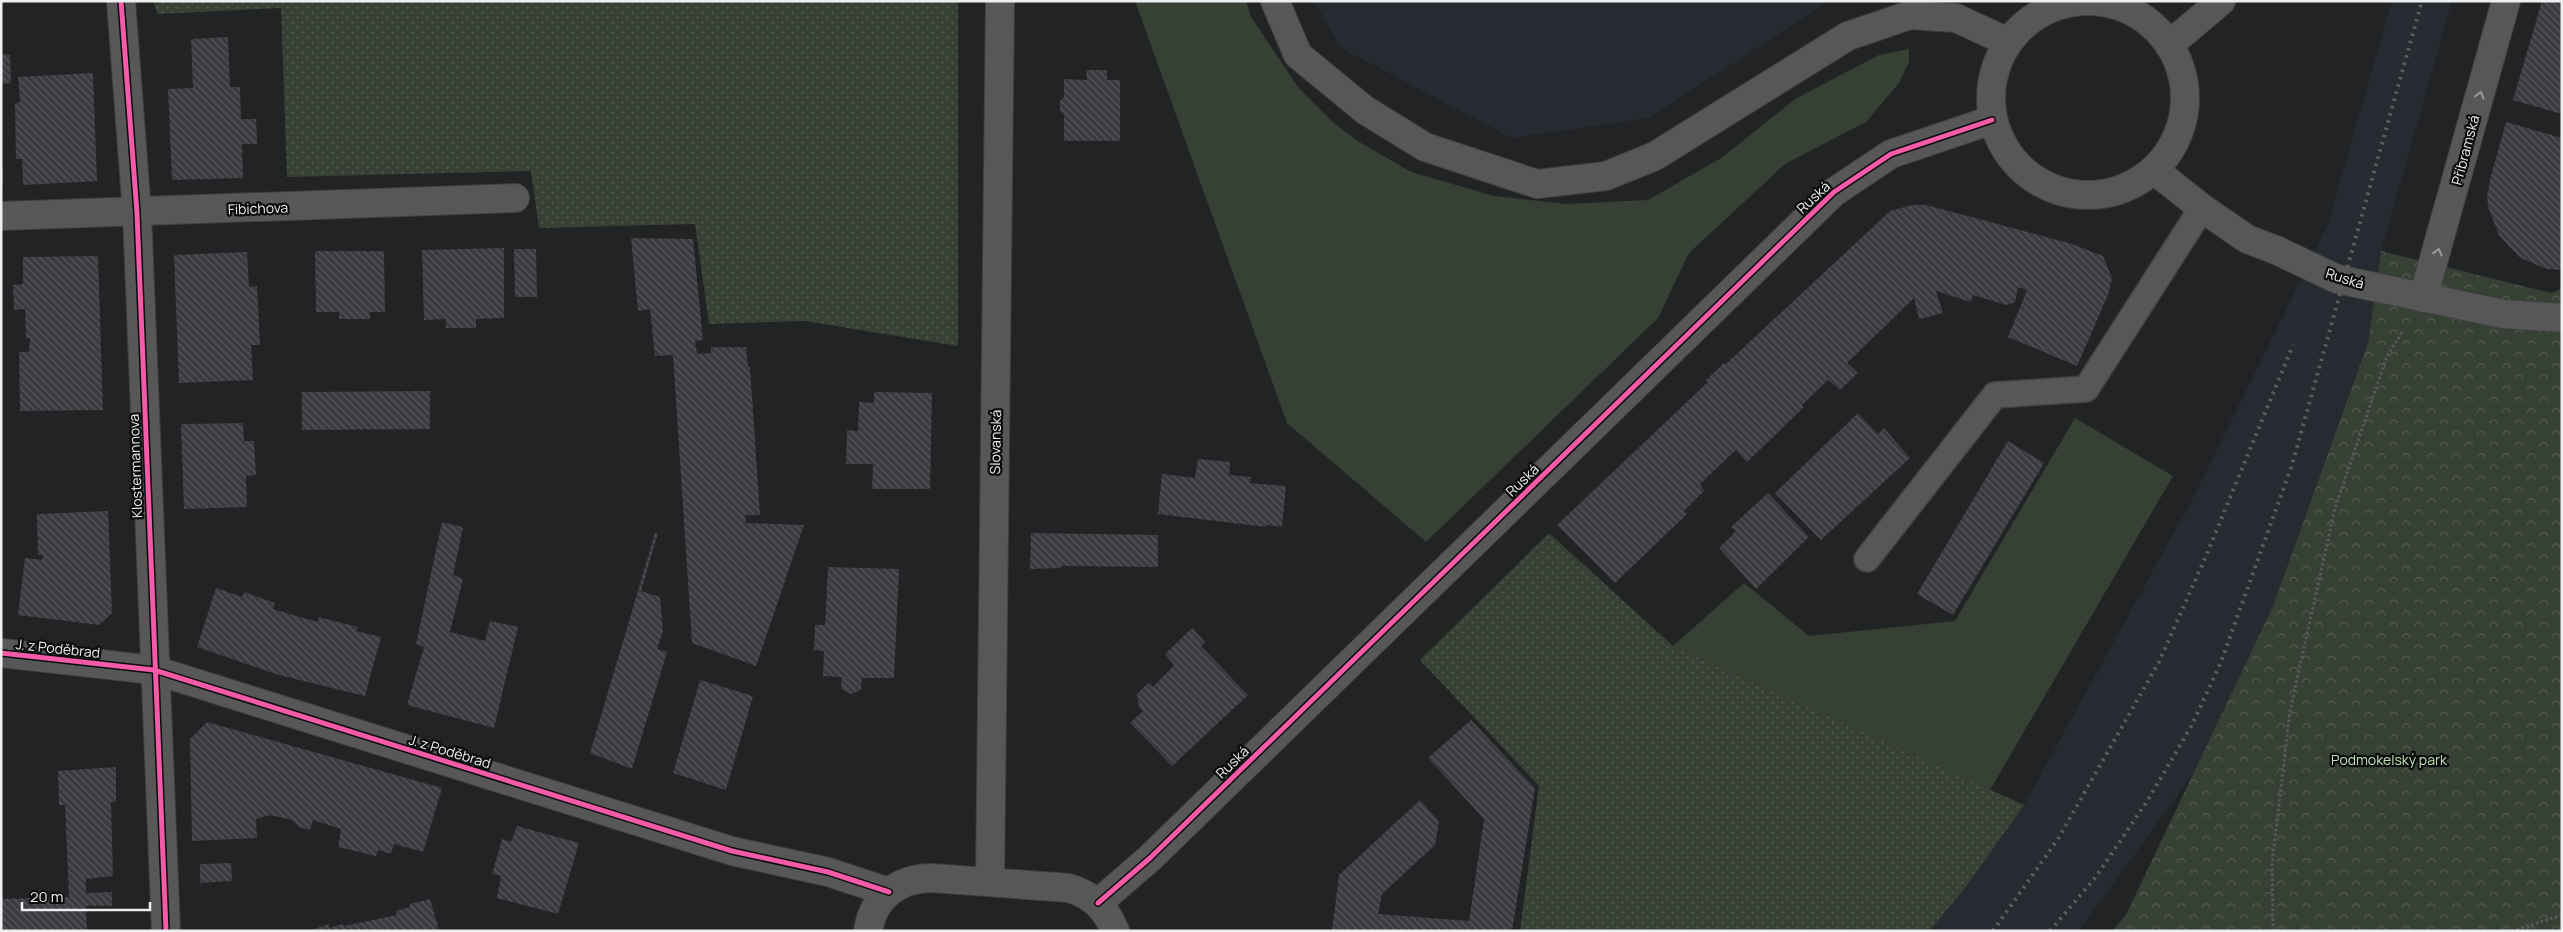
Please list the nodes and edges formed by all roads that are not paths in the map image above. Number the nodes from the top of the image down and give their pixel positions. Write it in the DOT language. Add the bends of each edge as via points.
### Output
graph roads {
  1 [pos="122,1"];
  2 [pos="1000,1"];
  3 [pos="1275,1"];
  4 [pos="2221,1"];
  5 [pos="2506,1"];
  6 [pos="2008,42"];
  7 [pos="2169,45"];
  8 [pos="1992,120"];
  9 [pos="2154,170"];
  10 [pos="515,198"];
  11 [pos="2202,208"];
  12 [pos="137,213"];
  13 [pos="1,216"];
  14 [pos="2423,298"];
  15 [pos="2562,318"];
  16 [pos="1867,559"];
  17 [pos="1,652"];
  18 [pos="154,670"];
  19 [pos="990,882"];
  20 [pos="888,892"];
  21 [pos="1098,903"];
  22 [pos="166,931"];
  23 [pos="868,931"];
  24 [pos="1115,931"];
  1 -- 12 [label="street, Klostermannova"];
  2 -- 19 [label="street, Slovanská"];
  3 -- 6 [label="street" via="1298,55 1365,110 1424,147 1537,184 1606,176 1656,156 1848,36 1910,15 1956,18"];
  4 -- 7 [label="street"];
  14 -- 5 [label="street, Příbramská, one-way"];
  6 -- 7 [label="street" via="2026,22 2049,9 2076,1 2102,2 2129,10 2152,24"];
  6 -- 8 [label="street" via="1995,66 1990,93"];
  7 -- 9 [label="street" via="2181,70 2185,97 2182,124 2172,149"];
  8 -- 9 [label="street" via="2006,151 2023,170 2059,192 2092,196 2109,193 2126,189"];
  8 -- 21 [label="street, Ruská" via="1891,154 1834,192 1157,851"];
  9 -- 11 [label="street, Ruská"];
  10 -- 12 [label="street, Fibichova"];
  11 -- 14 [label="street, Ruská" via="2247,240 2337,279"];
  11 -- 16 [label="lane" via="2086,389 1995,395"];
  12 -- 13 [label="street, Fibichova"];
  12 -- 18 [label="street, Klostermannova"];
  14 -- 15 [label="street, Ruská" via="2503,314"];
  17 -- 18 [label="street, J. z Poděbrad"];
  18 -- 20 [label="street, J. z Poděbrad" via="732,851 828,872"];
  18 -- 22 [label="street, Klostermannova"];
  19 -- 20 [label="street" via="921,878 898,885"];
  19 -- 21 [label="street" via="1069,888"];
  20 -- 23 [label="street" via="874,910"];
  21 -- 24 [label="street"];
}
